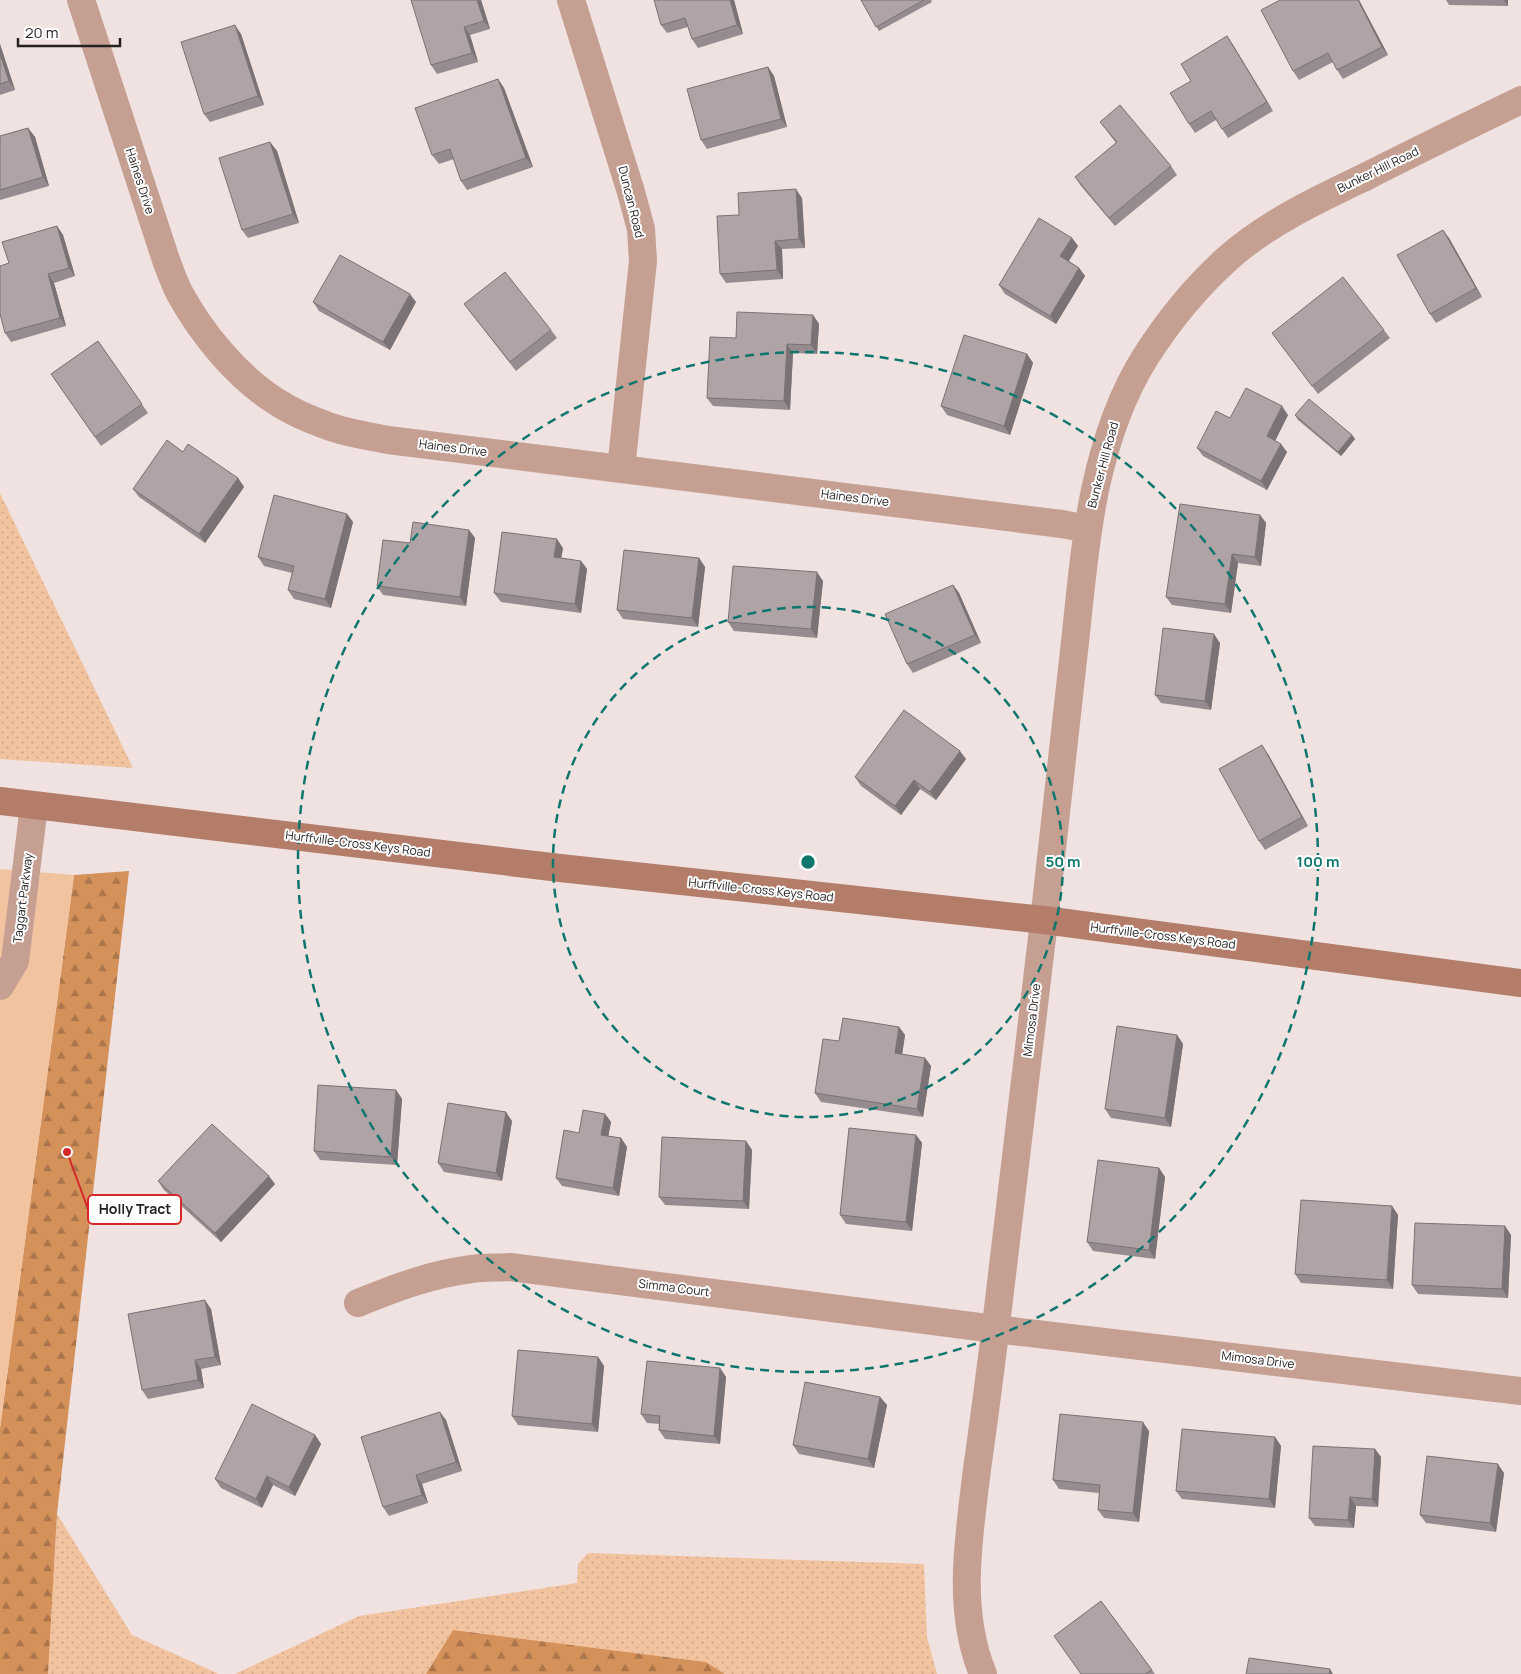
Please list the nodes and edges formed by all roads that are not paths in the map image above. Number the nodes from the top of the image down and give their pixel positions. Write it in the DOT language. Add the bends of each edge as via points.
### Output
graph roads {
  1 [pos="81,0"];
  2 [pos="571,0"];
  3 [pos="1521,100"];
  4 [pos="621,470"];
  5 [pos="1088,529"];
  6 [pos="0,801"];
  7 [pos="34,806"];
  8 [pos="1044,920"];
  9 [pos="1521,983"];
  10 [pos="0,986"];
  11 [pos="358,1303"];
  12 [pos="995,1329"];
  13 [pos="1521,1391"];
  14 [pos="984,1674"];
  1 -- 4 [label="street, Haines Drive" via="178,290 212,341 253,384 276,402 302,415 358,434"];
  2 -- 4 [label="street, Duncan Road" via="640,229 643,261"];
  3 -- 5 [label="street, Bunker Hill Road" via="1302,208 1230,257 1199,287 1168,324 1126,391 1103,458"];
  4 -- 5 [label="street, Haines Drive"];
  5 -- 8 [label="street, Bunker Hill Road"];
  6 -- 7 [label="main road, Hurffville-Cross Keys Road"];
  7 -- 8 [label="main road, Hurffville-Cross Keys Road"];
  7 -- 10 [label="street, Taggart Parkway" via="15,961"];
  8 -- 9 [label="main road, Hurffville-Cross Keys Road"];
  8 -- 12 [label="street, Mimosa Drive"];
  11 -- 12 [label="street, Simma Court" via="436,1275 473,1268 510,1267"];
  12 -- 13 [label="street, Mimosa Drive"];
  12 -- 14 [label="street, Mimosa Drive" via="967,1568 971,1632"];
}
